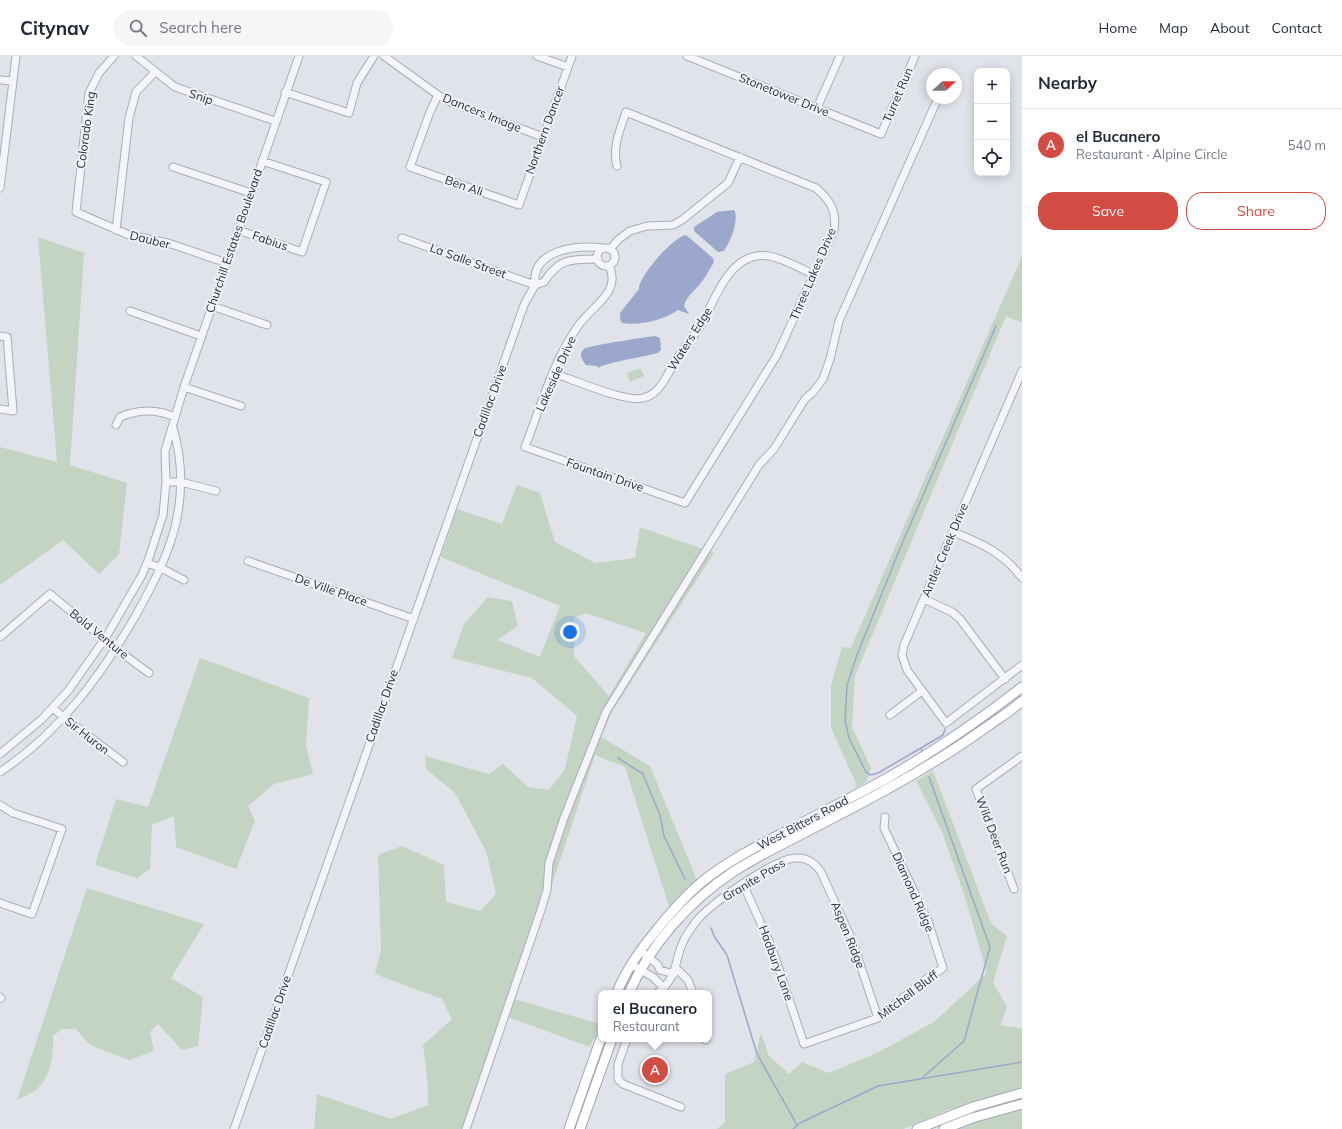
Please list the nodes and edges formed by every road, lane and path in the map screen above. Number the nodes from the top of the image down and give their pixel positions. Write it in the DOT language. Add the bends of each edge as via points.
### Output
graph roads {
  1 [pos="16,56"];
  2 [pos="114,56"];
  3 [pos="136,56"];
  4 [pos="299,56"];
  5 [pos="374,56"];
  6 [pos="384,56"];
  7 [pos="537,56"];
  8 [pos="572,56"];
  9 [pos="687,56"];
  10 [pos="840,56"];
  11 [pos="914,56"];
  12 [pos="568,67"];
  13 [pos="155,72"];
  14 [pos="0,80"];
  15 [pos="13,81"];
  16 [pos="285,92"];
  17 [pos="438,95"];
  18 [pos="935,104"];
  19 [pos="817,108"];
  20 [pos="275,121"];
  21 [pos="880,134"];
  22 [pos="543,137"];
  23 [pos="740,157"];
  24 [pos="262,161"];
  25 [pos="617,166"];
  26 [pos="173,167"];
  27 [pos="0,188"];
  28 [pos="251,193"];
  29 [pos="519,205"];
  30 [pos="76,212"];
  31 [pos="116,230"];
  32 [pos="238,230"];
  33 [pos="402,238"];
  34 [pos="573,248"];
  35 [pos="606,249"];
  36 [pos="574,259"];
  37 [pos="598,259"];
  38 [pos="543,261"];
  39 [pos="227,263"];
  40 [pos="609,266"];
  41 [pos="552,269"];
  42 [pos="814,275"];
  43 [pos="534,285"];
  44 [pos="212,306"];
  45 [pos="130,311"];
  46 [pos="267,325"];
  47 [pos="3,336"];
  48 [pos="202,336"];
  49 [pos="1022,371"];
  50 [pos="553,373"];
  51 [pos="184,387"];
  52 [pos="241,406"];
  53 [pos="0,409"];
  54 [pos="176,417"];
  55 [pos="116,425"];
  56 [pos="173,428"];
  57 [pos="525,447"];
  58 [pos="166,482"];
  59 [pos="181,482"];
  60 [pos="216,491"];
  61 [pos="685,503"];
  62 [pos="953,532"];
  63 [pos="248,561"];
  64 [pos="147,563"];
  65 [pos="161,568"];
  66 [pos="1022,578"];
  67 [pos="184,580"];
  68 [pos="924,599"];
  69 [pos="414,619"];
  70 [pos="0,637"];
  71 [pos="104,639"];
  72 [pos="116,649"];
  73 [pos="1022,665"];
  74 [pos="148,673"];
  75 [pos="1005,679"];
  76 [pos="1022,687"];
  77 [pos="922,691"];
  78 [pos="1013,694"];
  79 [pos="1021,704"];
  80 [pos="52,708"];
  81 [pos="890,715"];
  82 [pos="64,717"];
  83 [pos="0,754"];
  84 [pos="1022,756"];
  85 [pos="123,762"];
  86 [pos="0,772"];
  87 [pos="892,775"];
  88 [pos="896,785"];
  89 [pos="0,805"];
  90 [pos="885,817"];
  91 [pos="807,859"];
  92 [pos="704,881"];
  93 [pos="743,884"];
  94 [pos="1014,888"];
  95 [pos="709,890"];
  96 [pos="0,903"];
  97 [pos="640,951"];
  98 [pos="649,958"];
  99 [pos="632,964"];
  100 [pos="943,968"];
  101 [pos="641,970"];
  102 [pos="660,970"];
  103 [pos="675,971"];
  104 [pos="653,977"];
  105 [pos="664,988"];
  106 [pos="619,990"];
  107 [pos="631,990"];
  108 [pos="662,990"];
  109 [pos="692,990"];
  110 [pos="878,1018"];
  111 [pos="600,1042"];
  112 [pos="611,1042"];
  113 [pos="626,1042"];
  114 [pos="804,1044"];
  115 [pos="1022,1093"];
  116 [pos="1022,1104"];
  117 [pos="577,1107"];
  118 [pos="681,1107"];
  119 [pos="586,1110"];
  120 [pos="942,1119"];
  121 [pos="234,1129"];
  122 [pos="466,1129"];
  123 [pos="569,1129"];
  124 [pos="580,1129"];
  125 [pos="917,1129"];
  126 [pos="945,1129"];
  1 -- 15 [label="street"];
  2 -- 30 [label="street, Colorado King" via="99,73 89,93"];
  3 -- 13 [label="street, Snip"];
  4 -- 16 [label="street, Churchill Estates Boulevard"];
  5 -- 16 [label="street" via="357,84 349,114"];
  6 -- 17 [label="street, Dancers Image"];
  7 -- 12 [label="street"];
  8 -- 12 [label="street, Northern Dancer"];
  9 -- 19 [label="street, Stonetower Drive"];
  10 -- 19 [label="street"];
  11 -- 21 [label="street, Turret Run"];
  12 -- 22 [label="street, Northern Dancer"];
  13 -- 20 [label="street, Snip" via="175,87"];
  13 -- 31 [label="street" via="136,92 129,118"];
  14 -- 15 [label="street"];
  15 -- 27 [label="street"];
  16 -- 20 [label="street, Churchill Estates Boulevard"];
  17 -- 22 [label="street, Dancers Image" via="450,102"];
  17 -- 29 [label="street, Ben Ali" via="410,167"];
  18 -- 122 [label="street" via="839,321 823,379 806,399 774,449 759,465 606,712 564,818 549,863 547,890 541,910"];
  19 -- 21 [label="street, Stonetower Drive"];
  20 -- 24 [label="street, Churchill Estates Boulevard"];
  22 -- 29 [label="street, Northern Dancer"];
  23 -- 25 [label="street, Three Lakes Drive" via="626,112 615,145"];
  23 -- 35 [label="street" via="728,183 682,220 673,225 647,226 630,231"];
  23 -- 42 [label="street, Three Lakes Drive" via="816,188 832,204 836,221 834,230"];
  24 -- 28 [label="street, Churchill Estates Boulevard"];
  24 -- 32 [label="street, Fabius" via="326,182 302,252"];
  26 -- 28 [label="street"];
  28 -- 32 [label="street, Churchill Estates Boulevard"];
  30 -- 31 [label="street, Dauber"];
  31 -- 39 [label="street, Dauber" via="168,243"];
  32 -- 39 [label="street, Churchill Estates Boulevard"];
  33 -- 43 [label="street, La Salle Street"];
  34 -- 35 [label="street"];
  34 -- 36 [label="street"];
  34 -- 38 [label="street" via="550,254"];
  35 -- 37 [label="street" via="600,251"];
  35 -- 40 [label="street" via="614,252 615,257"];
  36 -- 37 [label="street"];
  36 -- 41 [label="street"];
  37 -- 40 [label="street" via="603,265"];
  38 -- 41 [label="street"];
  38 -- 43 [label="street" via="534,275"];
  39 -- 44 [label="street, Churchill Estates Boulevard"];
  40 -- 50 [label="street, Lakeside Drive" via="612,288 569,339"];
  41 -- 43 [label="street" via="544,282"];
  42 -- 50 [label="street, Waters Edge" via="768,256 756,257 736,265 658,390 643,398 624,397"];
  42 -- 61 [label="street, Three Lakes Drive" via="777,355"];
  43 -- 69 [label="street, Cadillac Drive" via="524,306"];
  44 -- 46 [label="street"];
  44 -- 48 [label="street, Churchill Estates Boulevard"];
  45 -- 48 [label="street"];
  47 -- 53 [label="street" via="13,411"];
  48 -- 51 [label="street, Churchill Estates Boulevard"];
  49 -- 62 [label="street, Antler Creek Drive"];
  50 -- 57 [label="street, Lakeside Drive"];
  51 -- 52 [label="street"];
  51 -- 54 [label="street, Churchill Estates Boulevard"];
  54 -- 55 [label="street" via="156,411 139,411 120,417"];
  54 -- 56 [label="street, Churchill Estates Boulevard"];
  56 -- 58 [label="street, Churchill Estates Boulevard" via="165,451"];
  56 -- 59 [label="street" via="180,451"];
  57 -- 61 [label="street, Fountain Drive"];
  58 -- 59 [label="street"];
  58 -- 64 [label="street, Churchill Estates Boulevard" via="161,522"];
  59 -- 60 [label="street"];
  59 -- 65 [label="street" via="172,540"];
  62 -- 66 [label="street" via="997,552"];
  62 -- 68 [label="street, Antler Creek Drive"];
  63 -- 69 [label="street, De Ville Place"];
  64 -- 65 [label="street"];
  64 -- 71 [label="street, Churchill Estates Boulevard"];
  65 -- 67 [label="street"];
  65 -- 72 [label="street"];
  68 -- 75 [label="street" via="952,612 960,619"];
  68 -- 77 [label="street, Antler Creek Drive" via="902,655 907,670"];
  69 -- 121 [label="street, Cadillac Drive"];
  70 -- 71 [label="street, Bold Venture" via="50,594"];
  71 -- 72 [label="street, Bold Venture"];
  71 -- 80 [label="street, Churchill Estates Boulevard" via="68,691"];
  72 -- 74 [label="street, Bold Venture"];
  72 -- 82 [label="street" via="80,700"];
  73 -- 75 [label="street"];
  75 -- 77 [label="street, Antler Creek Drive" via="946,723"];
  76 -- 78 [label="main road, West Bitters Road"];
  77 -- 81 [label="street"];
  78 -- 79 [label="street"];
  78 -- 87 [label="main road, West Bitters Road" via="957,735"];
  79 -- 88 [label="main road, West Bitters Road"];
  80 -- 82 [label="street, Sir Huron"];
  80 -- 83 [label="street, Churchill Estates Boulevard"];
  82 -- 85 [label="street, Sir Huron"];
  82 -- 86 [label="street" via="26,753"];
  84 -- 94 [label="street, Wild Deer Run" via="976,789"];
  87 -- 88 [label="main road"];
  87 -- 92 [label="main road, West Bitters Road" via="732,860"];
  88 -- 95 [label="main road, West Bitters Road" via="756,859"];
  89 -- 96 [label="street" via="13,813 62,829 32,914"];
  90 -- 100 [label="street, Diamond Ridge" via="884,828 928,921"];
  91 -- 93 [label="street, Granite Pass" via="789,860"];
  91 -- 110 [label="street, Aspen Ridge" via="816,864 821,872 847,927"];
  92 -- 95 [label="main road"];
  92 -- 97 [label="main road, West Bitters Road" via="680,902"];
  93 -- 103 [label="street, Granite Pass" via="701,916 680,946"];
  93 -- 114 [label="street, Hadbury Lane" via="772,948"];
  95 -- 98 [label="main road, West Bitters Road" via="671,928"];
  97 -- 98 [label="street"];
  97 -- 99 [label="main road, West Bitters Road"];
  98 -- 101 [label="main road, West Bitters Road"];
  98 -- 102 [label="street" via="659,965"];
  99 -- 101 [label="street"];
  99 -- 106 [label="main road, West Bitters Road"];
  100 -- 110 [label="street, Mitchell Bluff" via="926,978"];
  101 -- 104 [label="street"];
  101 -- 107 [label="main road, West Bitters Road"];
  102 -- 103 [label="street"];
  102 -- 104 [label="street" via="659,974"];
  103 -- 105 [label="street, Granite Pass"];
  103 -- 109 [label="street" via="688,980"];
  104 -- 105 [label="street"];
  105 -- 108 [label="street, Granite Pass"];
  110 -- 114 [label="street, Mitchell Bluff"];
  111 -- 117 [label="main road"];
  112 -- 119 [label="main road"];
  113 -- 118 [label="street" via="618,1064 618,1079 623,1084"];
  115 -- 120 [label="main road"];
  116 -- 126 [label="main road" via="972,1118"];
  117 -- 119 [label="main road"];
  117 -- 123 [label="main road"];
  119 -- 124 [label="main road"];
  120 -- 125 [label="main road"];
  120 -- 126 [label="main road"];
}
